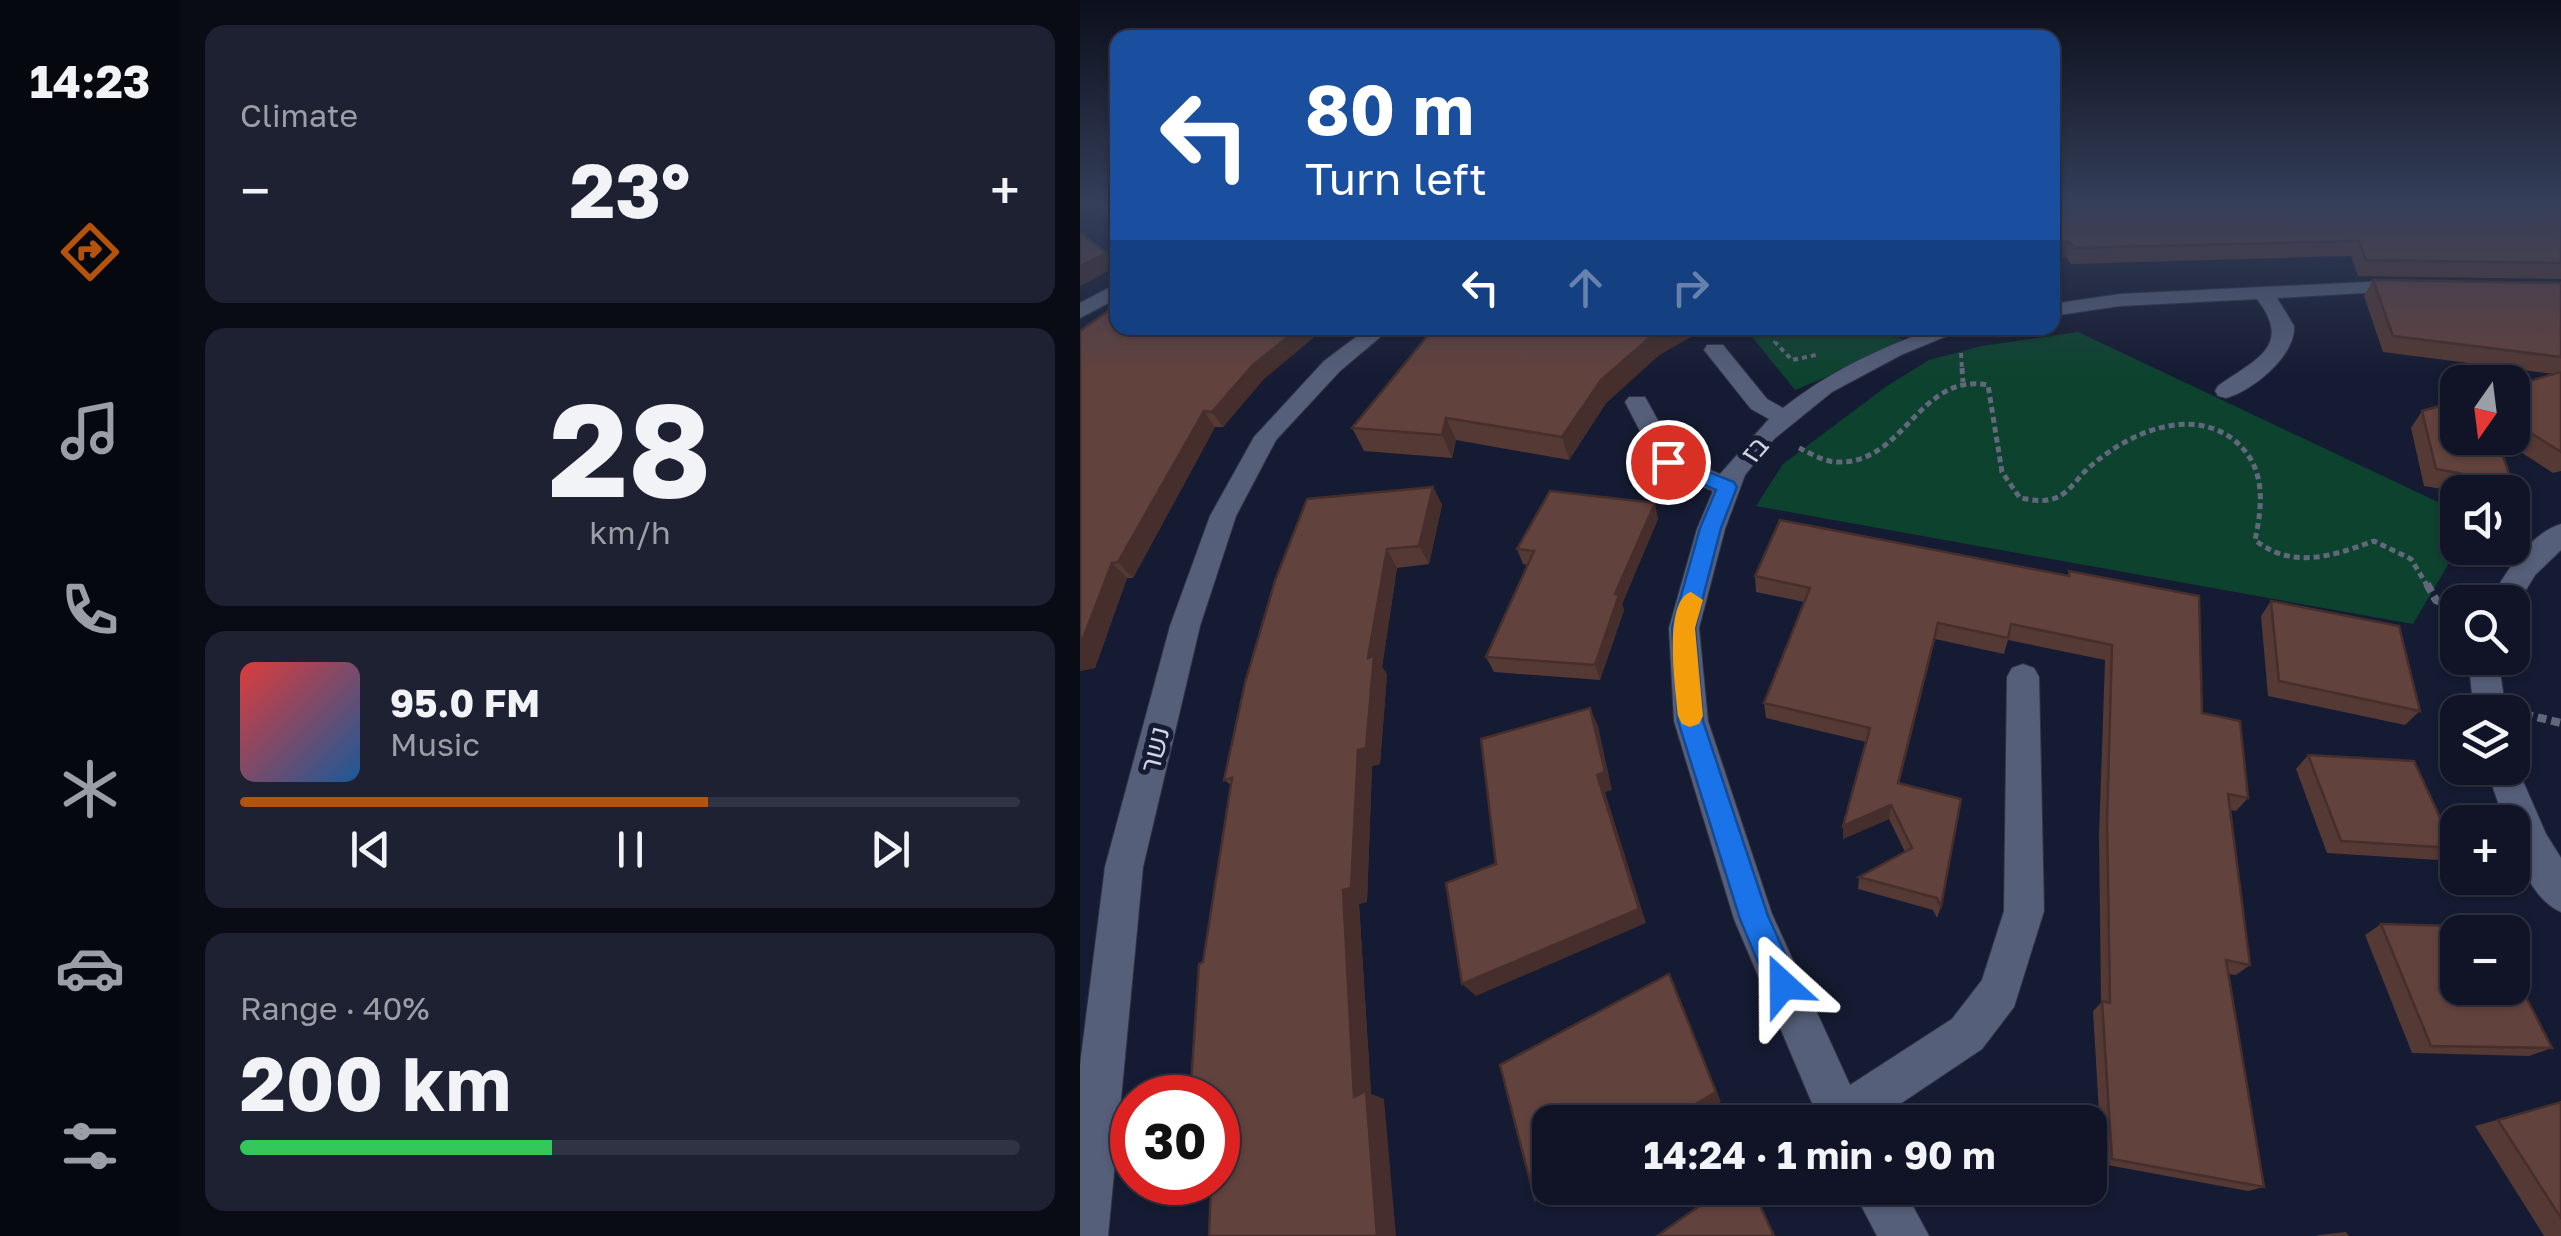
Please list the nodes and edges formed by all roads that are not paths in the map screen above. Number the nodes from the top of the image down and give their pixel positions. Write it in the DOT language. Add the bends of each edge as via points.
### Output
graph roads {
  1 [pos="2424,286"];
  2 [pos="2262,292"];
  3 [pos="1110,294"];
  4 [pos="2060,309"];
  5 [pos="1080,312"];
  6 [pos="1372,335"];
  7 [pos="1936,335"];
  8 [pos="1715,350"];
  9 [pos="2226,391"];
  10 [pos="1638,402"];
  11 [pos="1775,426"];
  12 [pos="1727,487"];
  13 [pos="2561,534"];
  14 [pos="2514,585"];
  15 [pos="2024,676"];
  16 [pos="2509,785"];
  17 [pos="2561,893"];
  18 [pos="1835,1105"];
  19 [pos="1864,1105"];
  20 [pos="1886,1205"];
  21 [pos="1083,1236"];
  22 [pos="1904,1236"];
  1 -- 2 [label="street"];
  2 -- 4 [label="street"];
  2 -- 9 [label="street" via="2288,332 2282,347"];
  3 -- 5 [label="street"];
  6 -- 21 [label="street, נשר" via="1332,366 1266,437 1223,516 1185,626 1124,867"];
  7 -- 11 [label="street, בז" via="1824,387"];
  8 -- 11 [label="street"];
  10 -- 12 [label="street" via="1668,462"];
  11 -- 12 [label="street, בז"];
  12 -- 18 [label="street, בז" via="1684,628 1691,721 1754,919"];
  13 -- 14 [label="street"];
  15 -- 19 [label="street" via="2024,911 1999,992 1967,1034"];
  16 -- 17 [label="street" via="2531,844"];
  20 -- 22 [label="street"];
}
